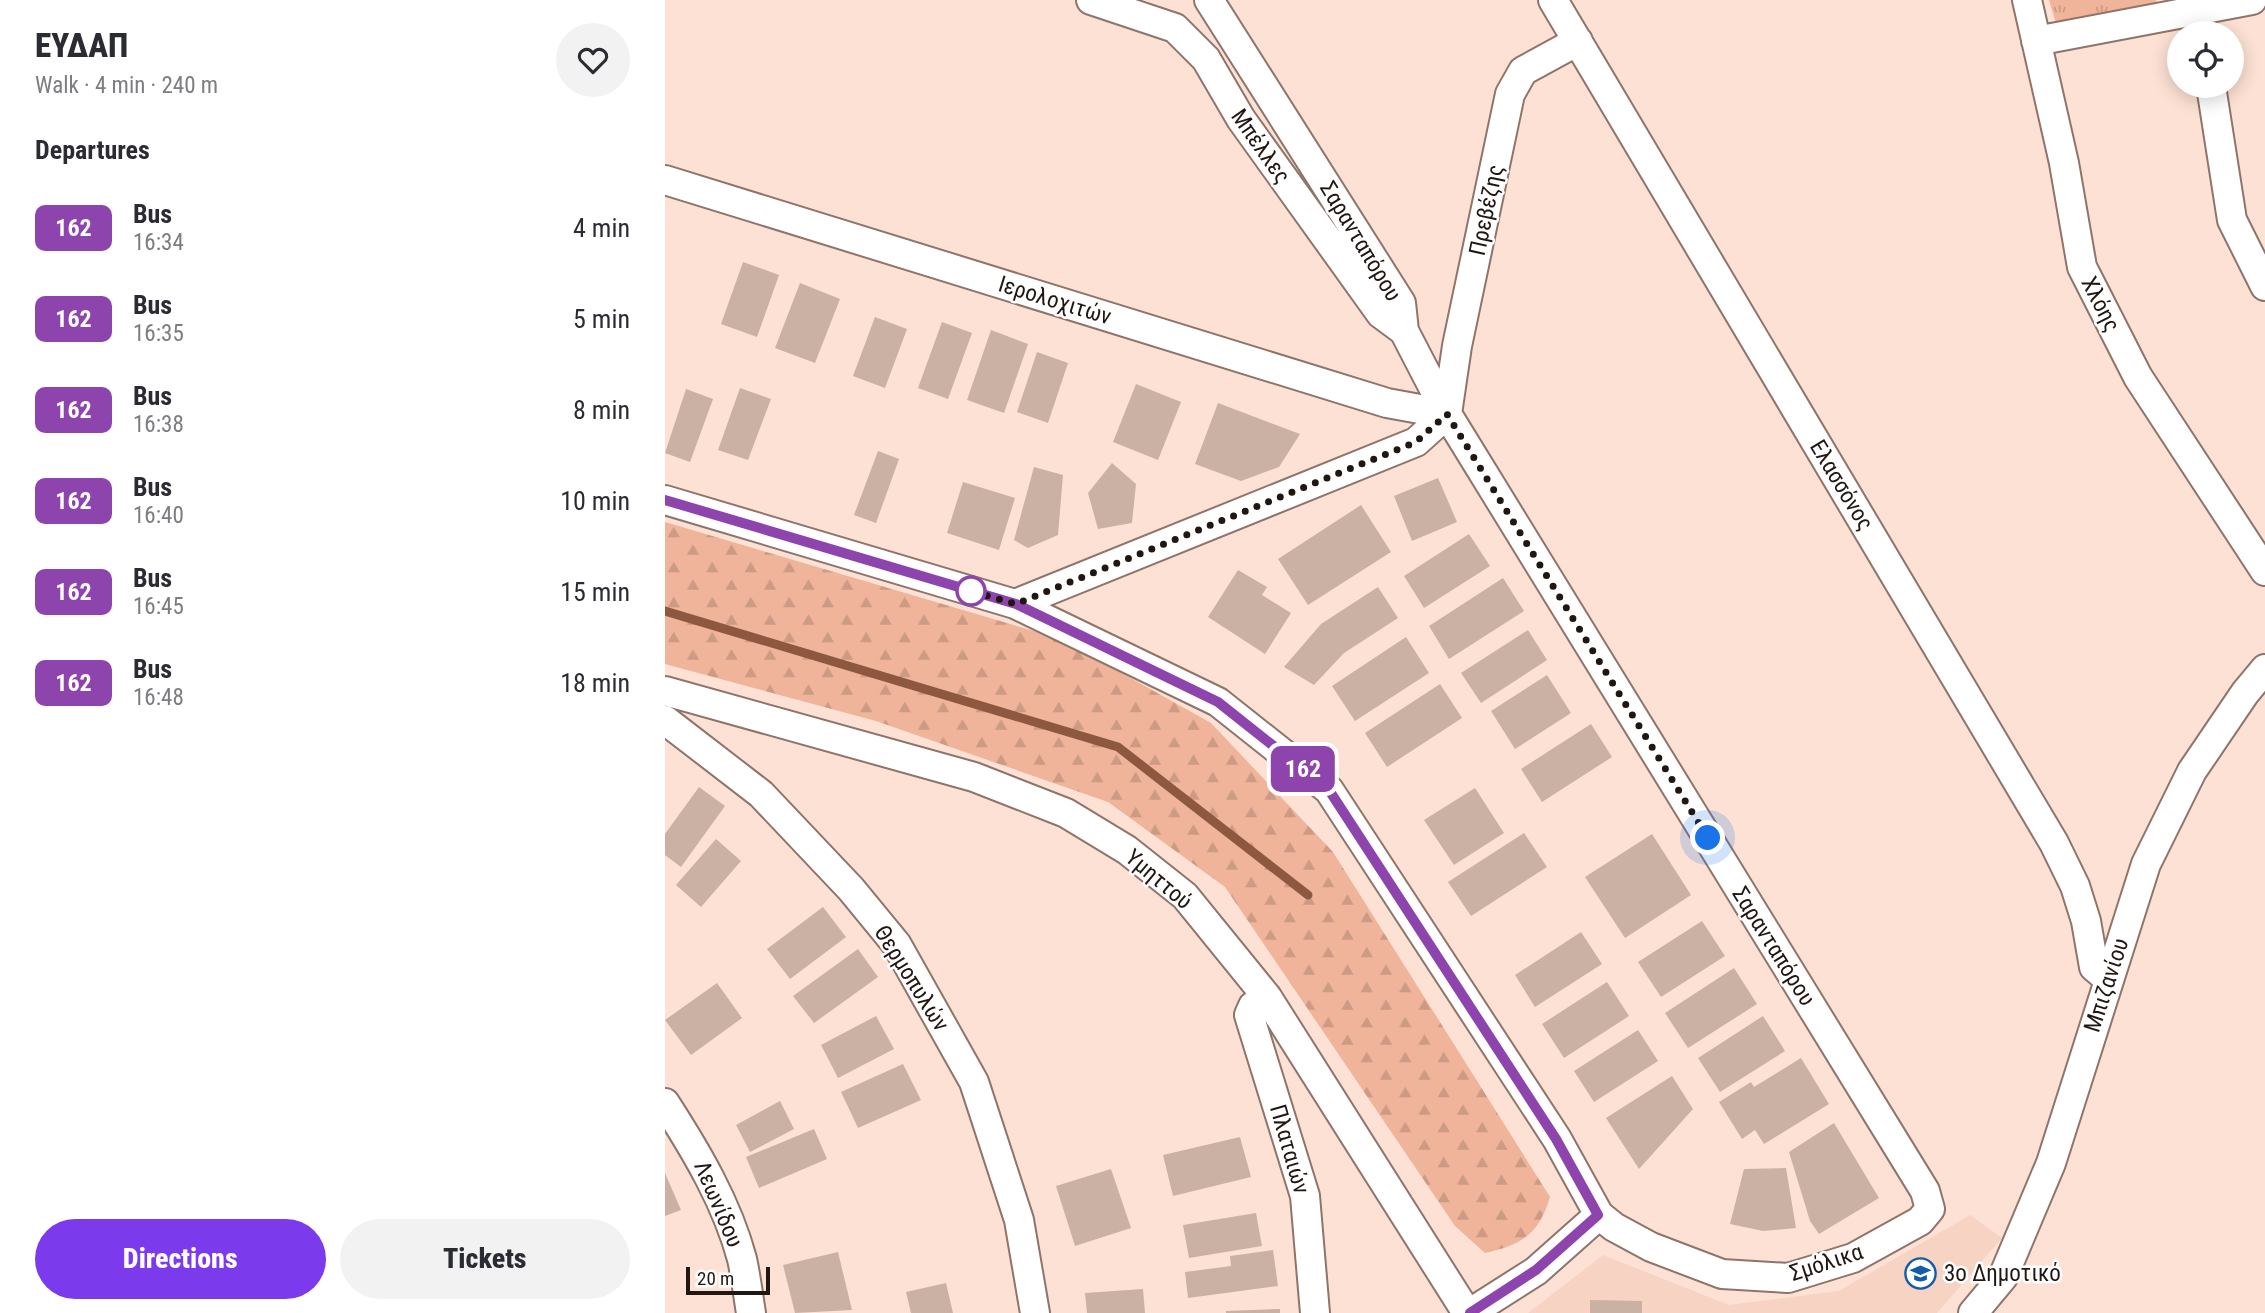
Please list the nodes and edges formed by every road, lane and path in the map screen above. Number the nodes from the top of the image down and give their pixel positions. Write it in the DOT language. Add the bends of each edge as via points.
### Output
graph roads {
  1 [pos="1091,0"];
  2 [pos="1209,0"];
  3 [pos="1553,0"];
  4 [pos="2027,0"];
  5 [pos="2252,0"];
  6 [pos="2199,11"];
  7 [pos="1578,41"];
  8 [pos="2036,41"];
  9 [pos="2213,98"];
  10 [pos="665,180"];
  11 [pos="2265,285"];
  12 [pos="1404,331"];
  13 [pos="1447,414"];
  14 [pos="665,500"];
  15 [pos="2265,571"];
  16 [pos="1016,604"];
  17 [pos="2265,669"];
  18 [pos="665,691"];
  19 [pos="665,720"];
  20 [pos="2107,978"];
  21 [pos="1266,997"];
  22 [pos="665,1103"];
  23 [pos="1930,1209"];
  24 [pos="1598,1215"];
  25 [pos="751,1313"];
  26 [pos="1035,1313"];
  27 [pos="1315,1313"];
  28 [pos="1468,1313"];
  29 [pos="1973,1313"];
  1 -- 12 [label="street, Μπέλλες" via="1175,28 1206,59 1241,119 1381,314"];
  2 -- 12 [label="street, Σαρανταπόρου" via="1402,303"];
  3 -- 7 [label="street, Ελασσόνος"];
  4 -- 8 [label="street, Χλόης"];
  5 -- 6 [label="street"];
  6 -- 8 [label="street"];
  7 -- 13 [label="street, Πρεβέζης" via="1523,71 1510,94"];
  7 -- 20 [label="street, Ελασσόνος" via="2054,843 2075,886 2094,967"];
  8 -- 15 [label="street, Χλόης" via="2082,267 2138,377"];
  9 -- 11 [label="street" via="2232,220"];
  10 -- 13 [label="street, Ιερολοχιτών" via="1387,402"];
  12 -- 13 [label="street, Σαρανταπόρου"];
  13 -- 16 [label="street" via="1416,442"];
  13 -- 23 [label="street, Σαρανταπόρου" via="1925,1191"];
  14 -- 16 [label="street, Σμόλικα"];
  16 -- 24 [label="street, Σμόλικα" via="1218,702 1329,790 1556,1139"];
  17 -- 20 [label="street, Μπιζανίου" via="2192,771 2146,864"];
  18 -- 21 [label="street, Υμηττού" via="974,777 1066,813 1127,850 1185,896"];
  19 -- 26 [label="street, Θερμοπυλών" via="761,794 897,945 974,1082 1019,1220"];
  20 -- 29 [label="street, Μπιζανίου" via="2051,1163 2003,1277"];
  21 -- 27 [label="street, Πλαταιών" via="1249,1014 1304,1196"];
  21 -- 28 [label="street, Υμηττού"];
  22 -- 25 [label="street, Λεωνίδου" via="695,1148 720,1202 742,1258"];
  23 -- 24 [label="street, Σμόλικα" via="1920,1221 1853,1258 1788,1278 1721,1274 1651,1247"];
  24 -- 28 [label="street" via="1536,1270"];
}
